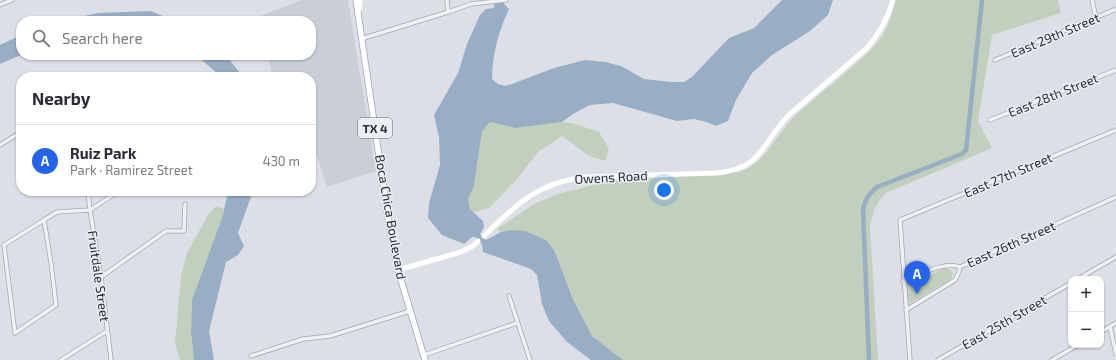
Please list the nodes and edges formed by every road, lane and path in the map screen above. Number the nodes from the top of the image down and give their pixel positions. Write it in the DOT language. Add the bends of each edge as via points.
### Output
graph roads {
  1 [pos="12,0"];
  2 [pos="356,0"];
  3 [pos="360,0"];
  4 [pos="447,0"];
  5 [pos="506,0"];
  6 [pos="892,0"];
  7 [pos="1092,0"];
  8 [pos="0,5"];
  9 [pos="1116,9"];
  10 [pos="448,12"];
  11 [pos="358,15"];
  12 [pos="1096,18"];
  13 [pos="361,39"];
  14 [pos="995,60"];
  15 [pos="1116,70"];
  16 [pos="990,120"];
  17 [pos="1116,130"];
  18 [pos="16,135"];
  19 [pos="0,145"];
  20 [pos="89,196"];
  21 [pos="112,196"];
  22 [pos="1116,197"];
  23 [pos="185,204"];
  24 [pos="90,210"];
  25 [pos="44,220"];
  26 [pos="484,236"];
  27 [pos="478,241"];
  28 [pos="1116,257"];
  29 [pos="960,267"];
  30 [pos="398,270"];
  31 [pos="1083,276"];
  32 [pos="101,277"];
  33 [pos="903,282"];
  34 [pos="1068,285"];
  35 [pos="509,296"];
  36 [pos="906,310"];
  37 [pos="410,311"];
  38 [pos="517,323"];
  39 [pos="1116,323"];
  40 [pos="1110,327"];
  41 [pos="1104,330"];
  42 [pos="107,331"];
  43 [pos="1074,348"];
  44 [pos="1116,354"];
  45 [pos="251,356"];
  46 [pos="425,358"];
  47 [pos="1060,358"];
  48 [pos="61,360"];
  49 [pos="111,360"];
  50 [pos="530,360"];
  51 [pos="910,360"];
  52 [pos="938,360"];
  53 [pos="1052,360"];
  1 -- 8 [label="street"];
  2 -- 11 [label="main road, Boca Chica Boulevard / TX 4"];
  3 -- 11 [label="street"];
  4 -- 10 [label="street"];
  5 -- 10 [label="street" via="471,4"];
  6 -- 26 [label="street, Owens Road" via="883,25 867,48 789,115 760,154 744,167 717,173 583,177 566,180 539,190 522,201"];
  7 -- 12 [label="street"];
  9 -- 12 [label="street, East 29th Street"];
  10 -- 13 [label="street"];
  11 -- 13 [label="main road, Boca Chica Boulevard / TX 4"];
  12 -- 14 [label="street, East 29th Street"];
  13 -- 30 [label="main road, Boca Chica Boulevard / TX 4"];
  15 -- 16 [label="street, East 28th Street"];
  17 -- 33 [label="street, East 27th Street" via="900,220"];
  18 -- 19 [label="street"];
  20 -- 24 [label="street, Fruitdale Street"];
  21 -- 24 [label="street"];
  22 -- 29 [label="street, East 26th Street"];
  23 -- 32 [label="street" via="184,230 166,231"];
  24 -- 25 [label="street" via="57,212"];
  24 -- 32 [label="street, Fruitdale Street"];
  25 -- 25 [label="street" via="4,245 15,333 56,305"];
  27 -- 30 [label="street" via="460,252"];
  28 -- 31 [label="street"];
  29 -- 33 [label="street, East 26th Street" via="953,264 943,266"];
  29 -- 36 [label="street" via="955,280"];
  30 -- 37 [label="main road, Boca Chica Boulevard / TX 4"];
  32 -- 42 [label="street, Fruitdale Street"];
  33 -- 36 [label="street"];
  34 -- 52 [label="street, East 25th Street"];
  35 -- 38 [label="street"];
  36 -- 51 [label="street"];
  37 -- 45 [label="street" via="330,336 303,339"];
  37 -- 46 [label="main road, Boca Chica Boulevard / TX 4"];
  38 -- 46 [label="street"];
  38 -- 50 [label="street"];
  39 -- 40 [label="street"];
  40 -- 41 [label="street"];
  40 -- 44 [label="street"];
  42 -- 48 [label="street"];
  42 -- 49 [label="street, Fruitdale Street"];
  43 -- 47 [label="street"];
  47 -- 53 [label="street"];
}
